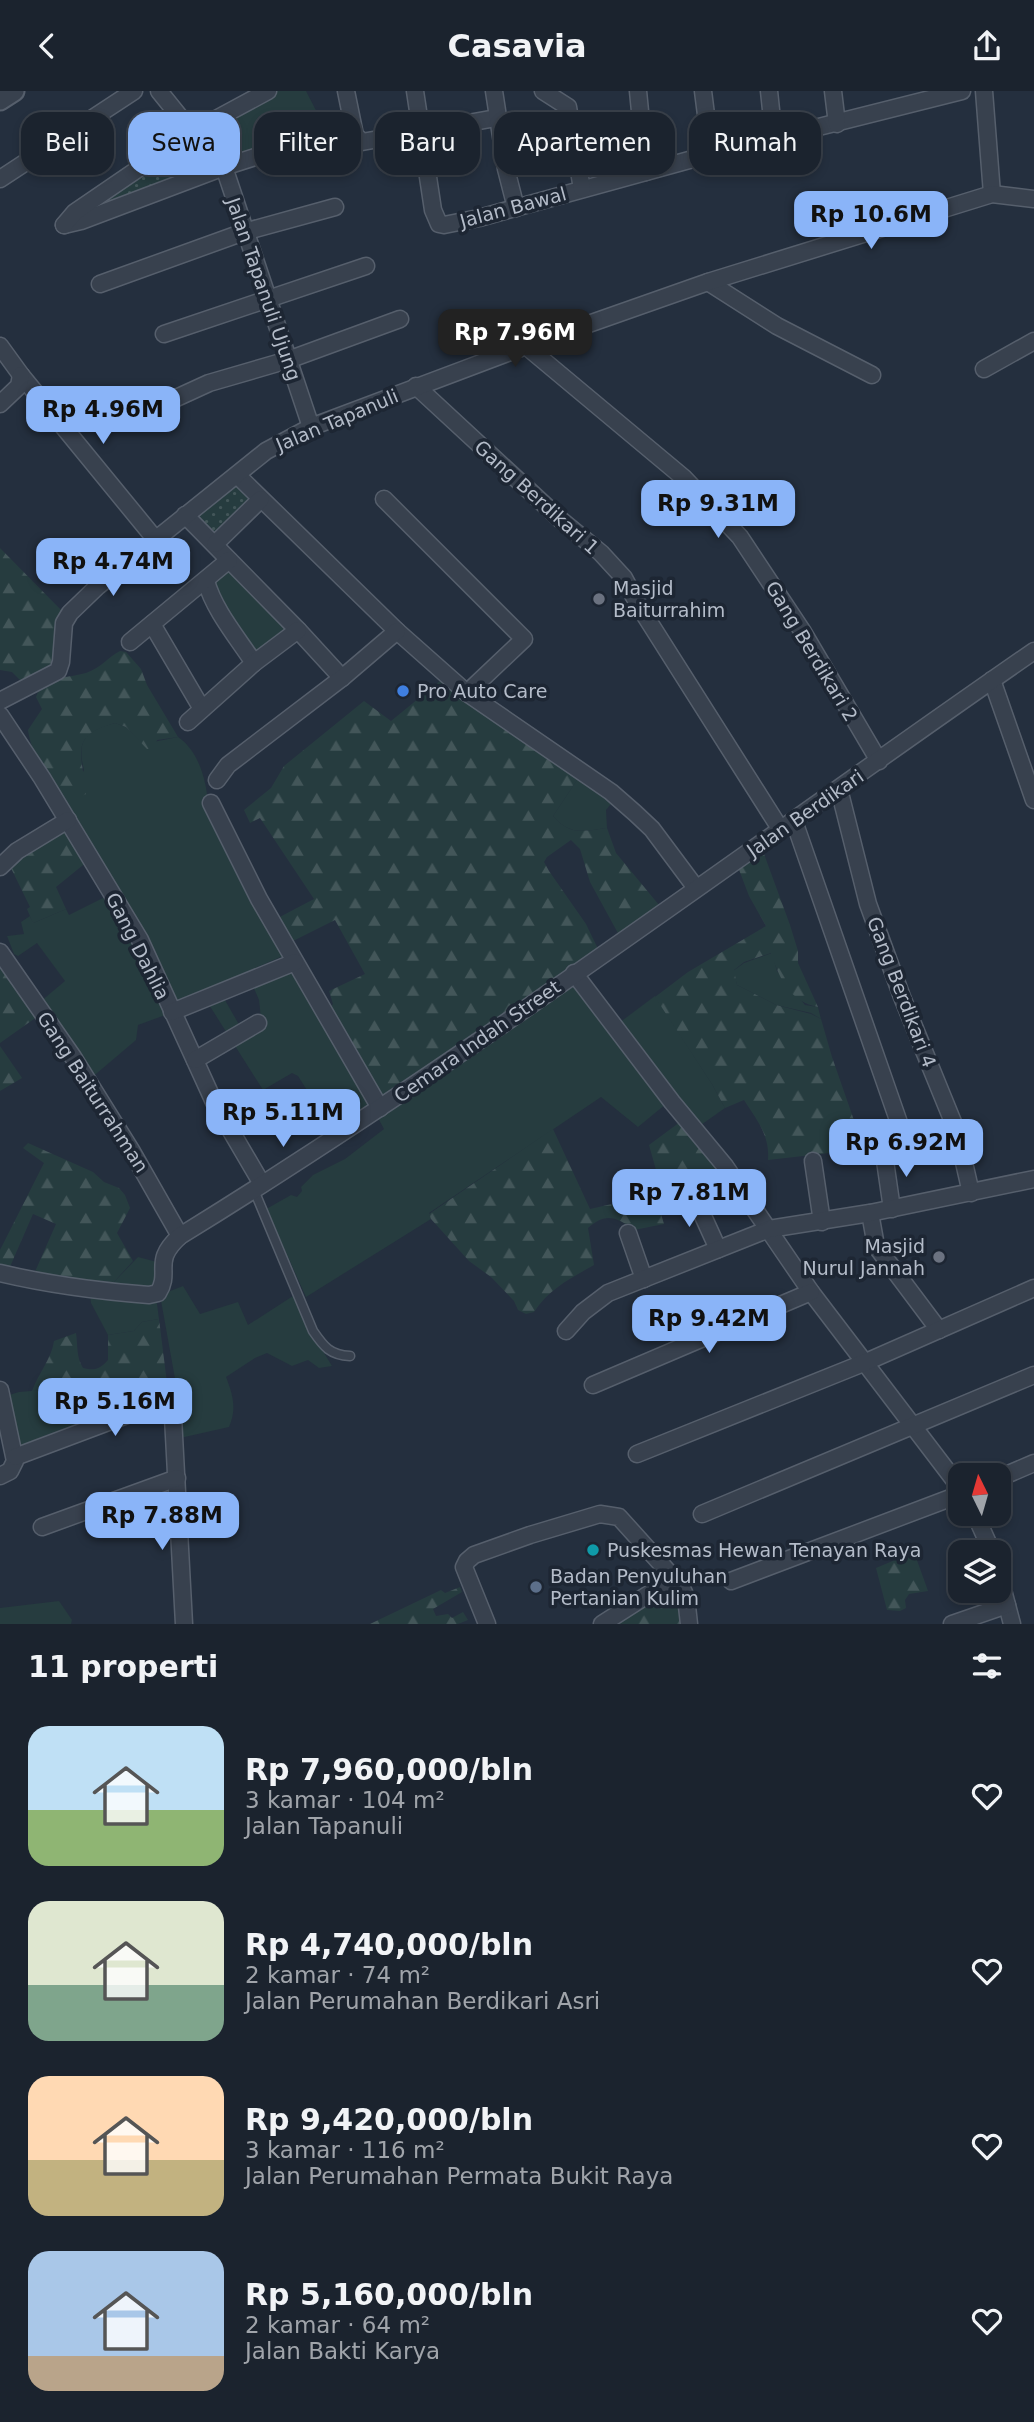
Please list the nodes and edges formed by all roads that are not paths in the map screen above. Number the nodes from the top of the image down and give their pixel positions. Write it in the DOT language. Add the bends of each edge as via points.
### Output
graph roads {
  1 [pos="14,91"];
  2 [pos="134,91"];
  3 [pos="159,91"];
  4 [pos="268,91"];
  5 [pos="346,91"];
  6 [pos="415,91"];
  7 [pos="494,91"];
  8 [pos="543,91"];
  9 [pos="638,91"];
  10 [pos="703,91"];
  11 [pos="769,91"];
  12 [pos="833,91"];
  13 [pos="962,91"];
  14 [pos="984,91"];
  15 [pos="0,100"];
  16 [pos="176,112"];
  17 [pos="229,112"];
  18 [pos="419,112"];
  19 [pos="496,112"];
  20 [pos="640,112"];
  21 [pos="706,112"];
  22 [pos="771,112"];
  23 [pos="837,124"];
  24 [pos="821,128"];
  25 [pos="375,140"];
  26 [pos="129,175"];
  27 [pos="203,175"];
  28 [pos="226,175"];
  29 [pos="428,175"];
  30 [pos="508,175"];
  31 [pos="634,175"];
  32 [pos="0,180"];
  33 [pos="582,188"];
  34 [pos="992,194"];
  35 [pos="1034,199"];
  36 [pos="335,207"];
  37 [pos="516,208"];
  38 [pos="244,232"];
  39 [pos="366,266"];
  40 [pos="708,282"];
  41 [pos="100,284"];
  42 [pos="268,299"];
  43 [pos="400,319"];
  44 [pos="164,334"];
  45 [pos="1034,341"];
  46 [pos="0,346"];
  47 [pos="526,346"];
  48 [pos="288,360"];
  49 [pos="984,369"];
  50 [pos="21,375"];
  51 [pos="872,375"];
  52 [pos="416,386"];
  53 [pos="0,404"];
  54 [pos="160,405"];
  55 [pos="311,427"];
  56 [pos="237,475"];
  57 [pos="261,499"];
  58 [pos="384,499"];
  59 [pos="185,515"];
  60 [pos="156,540"];
  61 [pos="215,544"];
  62 [pos="229,560"];
  63 [pos="206,581"];
  64 [pos="152,624"];
  65 [pos="298,629"];
  66 [pos="397,631"];
  67 [pos="130,642"];
  68 [pos="1034,651"];
  69 [pos="254,663"];
  70 [pos="342,678"];
  71 [pos="992,680"];
  72 [pos="467,693"];
  73 [pos="0,701"];
  74 [pos="202,709"];
  75 [pos="0,715"];
  76 [pos="188,722"];
  77 [pos="879,761"];
  78 [pos="217,779"];
  79 [pos="839,789"];
  80 [pos="1034,800"];
  81 [pos="211,803"];
  82 [pos="68,820"];
  83 [pos="787,826"];
  84 [pos="0,867"];
  85 [pos="696,888"];
  86 [pos="0,952"];
  87 [pos="295,962"];
  88 [pos="574,974"];
  89 [pos="172,1012"];
  90 [pos="258,1023"];
  91 [pos="195,1060"];
  92 [pos="380,1108"];
  93 [pos="905,1140"];
  94 [pos="884,1154"];
  95 [pos="813,1161"];
  96 [pos="1034,1179"];
  97 [pos="258,1187"];
  98 [pos="971,1193"];
  99 [pos="693,1194"];
  100 [pos="892,1209"];
  101 [pos="870,1213"];
  102 [pos="822,1222"];
  103 [pos="769,1229"];
  104 [pos="628,1233"];
  105 [pos="180,1236"];
  106 [pos="718,1249"];
  107 [pos="0,1273"];
  108 [pos="644,1279"];
  109 [pos="1034,1288"];
  110 [pos="811,1292"];
  111 [pos="939,1330"];
  112 [pos="566,1331"];
  113 [pos="350,1356"];
  114 [pos="866,1362"];
  115 [pos="1034,1375"];
  116 [pos="593,1384"];
  117 [pos="0,1391"];
  118 [pos="912,1426"];
  119 [pos="637,1454"];
  120 [pos="15,1457"];
  121 [pos="1034,1463"];
  122 [pos="1012,1472"];
  123 [pos="948,1474"];
  124 [pos="0,1476"];
  125 [pos="177,1478"];
  126 [pos="948,1497"];
  127 [pos="702,1514"];
  128 [pos="42,1527"];
  129 [pos="674,1578"];
  130 [pos="731,1581"];
  131 [pos="1007,1605"];
  132 [pos="184,1624"];
  133 [pos="487,1624"];
  134 [pos="602,1624"];
  135 [pos="689,1624"];
  136 [pos="952,1624"];
  137 [pos="1012,1624"];
  1 -- 15 [label="street"];
  2 -- 32 [label="street"];
  3 -- 16 [label="street, Jalan Tapanuli Ujung"];
  4 -- 17 [label="street"];
  5 -- 25 [label="street" via="355,135 359,141"];
  6 -- 18 [label="street, Jalan Bawal"];
  7 -- 19 [label="street"];
  8 -- 33 [label="street" via="568,107"];
  9 -- 20 [label="street"];
  10 -- 21 [label="street"];
  11 -- 22 [label="street"];
  12 -- 23 [label="street"];
  13 -- 23 [label="street, Jalan Bawal"];
  14 -- 34 [label="street"];
  23 -- 24 [label="street, Jalan Bawal"];
  26 -- 27 [label="street" via="75,212 64,225"];
  28 -- 38 [label="street, Jalan Tapanuli Ujung"];
  29 -- 37 [label="street, Jalan Bawal" via="439,223 449,225"];
  30 -- 37 [label="street"];
  31 -- 33 [label="street, Jalan Bawal"];
  33 -- 37 [label="street, Jalan Bawal"];
  34 -- 35 [label="street, Jalan Tapanuli"];
  34 -- 40 [label="street, Jalan Tapanuli"];
  36 -- 38 [label="street"];
  38 -- 41 [label="street"];
  38 -- 42 [label="street, Jalan Tapanuli Ujung"];
  39 -- 42 [label="street"];
  40 -- 47 [label="street, Jalan Tapanuli"];
  40 -- 51 [label="street" via="777,326"];
  42 -- 44 [label="street"];
  42 -- 48 [label="street, Jalan Tapanuli Ujung"];
  43 -- 48 [label="street"];
  45 -- 49 [label="street"];
  46 -- 50 [label="street"];
  47 -- 52 [label="street, Jalan Tapanuli"];
  47 -- 77 [label="street, Gang Berdikari 2" via="684,478 740,537"];
  48 -- 54 [label="street" via="209,383"];
  48 -- 55 [label="street, Jalan Tapanuli Ujung"];
  50 -- 53 [label="street" via="19,386"];
  50 -- 60 [label="street"];
  52 -- 55 [label="street, Jalan Tapanuli"];
  52 -- 83 [label="street, Gang Berdikari 1" via="624,578"];
  55 -- 56 [label="street, Jalan Tapanuli" via="266,451"];
  56 -- 57 [label="street"];
  56 -- 59 [label="street, Jalan Tapanuli"];
  57 -- 61 [label="street"];
  57 -- 66 [label="street"];
  58 -- 72 [label="street" via="524,639"];
  59 -- 60 [label="street, Jalan Tapanuli"];
  59 -- 61 [label="street"];
  60 -- 73 [label="street, Jalan Tapanuli" via="70,613 64,624 58,671"];
  61 -- 62 [label="street"];
  62 -- 63 [label="street"];
  62 -- 65 [label="street"];
  63 -- 64 [label="street"];
  63 -- 69 [label="street" via="218,609"];
  64 -- 67 [label="street"];
  64 -- 74 [label="street"];
  65 -- 69 [label="street"];
  65 -- 70 [label="street"];
  66 -- 70 [label="street"];
  66 -- 72 [label="street"];
  68 -- 71 [label="street, Jalan Berdikari"];
  69 -- 74 [label="street"];
  70 -- 78 [label="street" via="230,763"];
  71 -- 77 [label="street, Jalan Berdikari"];
  71 -- 80 [label="street"];
  72 -- 85 [label="street" via="611,792 652,828"];
  74 -- 76 [label="street"];
  75 -- 82 [label="street, Gang Dahlia"];
  77 -- 79 [label="street, Jalan Berdikari"];
  79 -- 83 [label="street, Jalan Berdikari"];
  79 -- 98 [label="street, Gang Berdikari 4" via="868,904 953,1122"];
  81 -- 87 [label="street"];
  82 -- 84 [label="street"];
  82 -- 89 [label="street, Gang Dahlia" via="140,940"];
  83 -- 85 [label="street, Jalan Berdikari"];
  83 -- 93 [label="street, Gang Berdikari 1"];
  85 -- 88 [label="street, Jalan Berdikari"];
  86 -- 105 [label="street, Gang Baiturrahman" via="74,1057"];
  87 -- 89 [label="street"];
  87 -- 92 [label="street"];
  88 -- 92 [label="street, Cemara Indah Street"];
  88 -- 103 [label="street"];
  89 -- 91 [label="street, Gang Dahlia"];
  90 -- 91 [label="street"];
  91 -- 97 [label="street, Gang Dahlia"];
  92 -- 97 [label="street, Cemara Indah Street"];
  94 -- 100 [label="street"];
  95 -- 102 [label="street"];
  96 -- 98 [label="street"];
  97 -- 105 [label="street, Cemara Indah Street"];
  97 -- 113 [label="lane" via="313,1331 327,1350"];
  98 -- 100 [label="street"];
  99 -- 106 [label="street"];
  100 -- 101 [label="street"];
  101 -- 102 [label="street"];
  101 -- 111 [label="street" via="876,1246"];
  102 -- 103 [label="street"];
  103 -- 106 [label="street"];
  103 -- 110 [label="street"];
  104 -- 108 [label="street"];
  105 -- 107 [label="street, Cemara Indah Street" via="165,1251 161,1287 154,1295 49,1285"];
  106 -- 108 [label="street"];
  108 -- 112 [label="street" via="608,1293"];
  109 -- 111 [label="street"];
  110 -- 114 [label="street"];
  110 -- 116 [label="street"];
  111 -- 114 [label="street"];
  114 -- 118 [label="street"];
  114 -- 119 [label="street"];
  115 -- 118 [label="street"];
  117 -- 120 [label="street"];
  118 -- 123 [label="street"];
  118 -- 127 [label="street"];
  120 -- 124 [label="street" via="14,1467"];
  120 -- 125 [label="street" via="172,1398"];
  121 -- 122 [label="street"];
  125 -- 128 [label="street"];
  125 -- 132 [label="street"];
  126 -- 130 [label="street"];
  129 -- 133 [label="street" via="619,1517 600,1514 530,1535 467,1561 464,1567"];
  129 -- 134 [label="street"];
  129 -- 135 [label="street" via="685,1592"];
  131 -- 136 [label="street"];
  131 -- 137 [label="street"];
}
